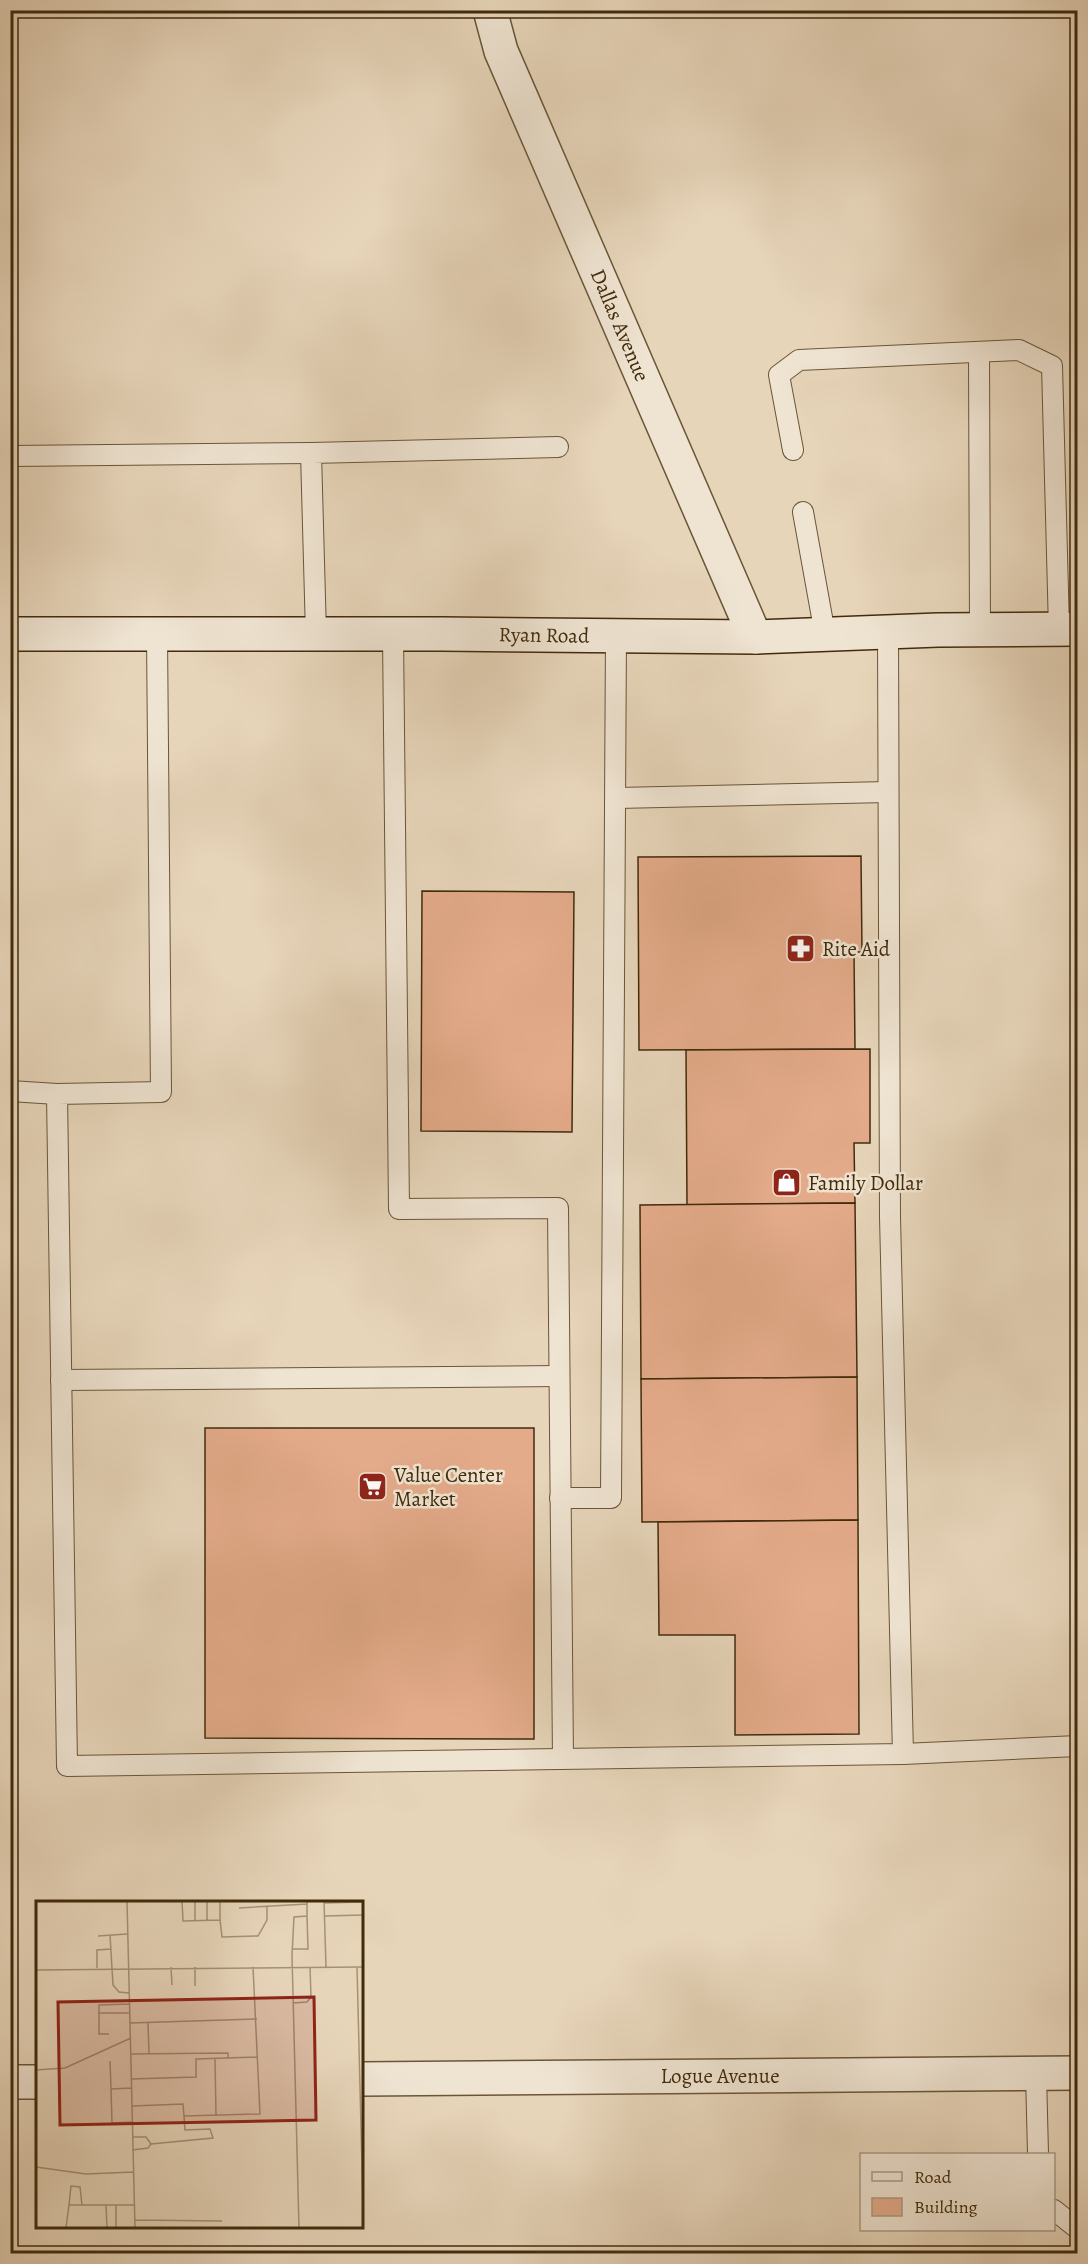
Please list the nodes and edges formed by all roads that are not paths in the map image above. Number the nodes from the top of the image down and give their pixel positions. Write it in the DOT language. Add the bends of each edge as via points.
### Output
graph roads {
  1 [pos="490,10"];
  2 [pos="979,352"];
  3 [pos="558,447"];
  4 [pos="793,450"];
  5 [pos="311,453"];
  6 [pos="10,456"];
  7 [pos="803,512"];
  8 [pos="980,629"];
  9 [pos="1068,629"];
  10 [pos="888,632"];
  11 [pos="10,634"];
  12 [pos="157,634"];
  13 [pos="316,634"];
  14 [pos="393,634"];
  15 [pos="825,634"];
  16 [pos="616,636"];
  17 [pos="755,637"];
  18 [pos="888,792"];
  19 [pos="617,798"];
  20 [pos="10,1091"];
  21 [pos="57,1094"];
  22 [pos="559,1376"];
  23 [pos="61,1380"];
  24 [pos="560,1498"];
  25 [pos="1077,1746"];
  26 [pos="903,1754"];
  27 [pos="563,1759"];
  28 [pos="1077,2073"];
  29 [pos="1036,2074"];
  30 [pos="363,2079"];
  31 [pos="10,2082"];
  32 [pos="36,2082"];
  33 [pos="1038,2153"];
  34 [pos="1055,2212"];
  35 [pos="1077,2229"];
  1 -- 17 [label="street, Dallas Avenue" via="501,51"];
  2 -- 4 [label="lane" via="799,360 779,375"];
  2 -- 8 [label="lane"];
  2 -- 9 [label="lane" via="1019,350 1052,366"];
  3 -- 5 [label="lane"];
  5 -- 6 [label="lane"];
  5 -- 13 [label="lane"];
  7 -- 15 [label="lane"];
  8 -- 9 [label="street, Ryan Road"];
  8 -- 10 [label="street, Ryan Road"];
  10 -- 15 [label="street, Ryan Road"];
  10 -- 18 [label="lane"];
  11 -- 12 [label="street, Ryan Road"];
  12 -- 13 [label="street, Ryan Road"];
  12 -- 21 [label="lane" via="161,1092"];
  13 -- 14 [label="street, Ryan Road"];
  14 -- 16 [label="street, Ryan Road"];
  14 -- 22 [label="lane" via="399,1209 558,1208"];
  15 -- 17 [label="street, Ryan Road"];
  16 -- 17 [label="street, Ryan Road"];
  16 -- 19 [label="lane"];
  18 -- 19 [label="lane"];
  18 -- 26 [label="lane" via="890,1217"];
  19 -- 24 [label="lane" via="611,1498"];
  20 -- 21 [label="lane"];
  21 -- 23 [label="lane"];
  22 -- 23 [label="lane"];
  22 -- 24 [label="lane"];
  23 -- 27 [label="lane" via="67,1766"];
  24 -- 27 [label="lane"];
  25 -- 26 [label="lane"];
  26 -- 27 [label="lane"];
  28 -- 29 [label="street, Logue Avenue"];
  29 -- 30 [label="street, Logue Avenue"];
  29 -- 33 [label="lane"];
  31 -- 32 [label="street"];
  34 -- 35 [label="lane"];
}
